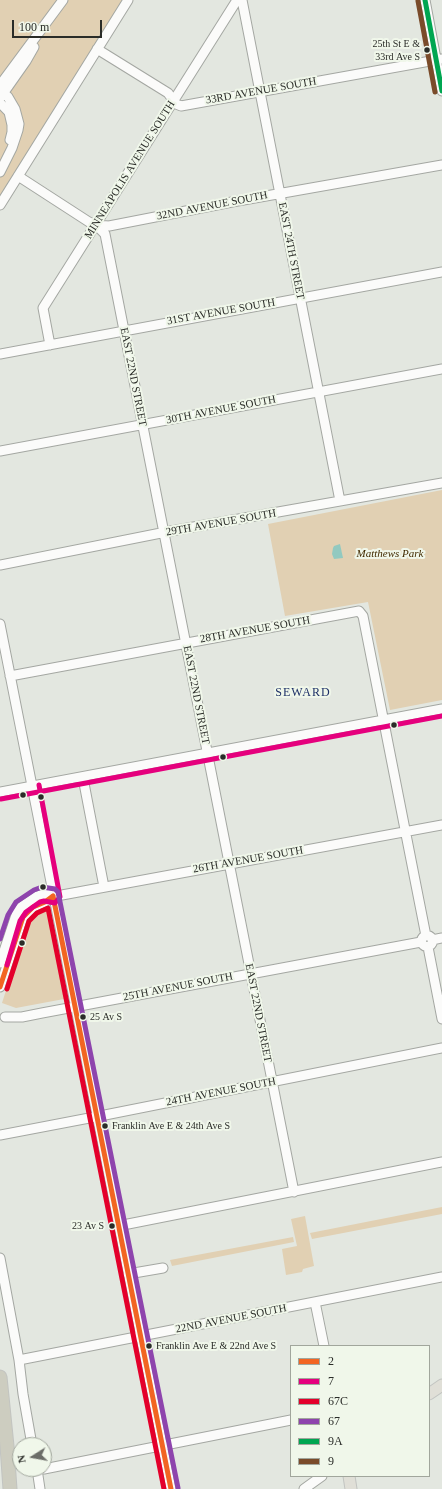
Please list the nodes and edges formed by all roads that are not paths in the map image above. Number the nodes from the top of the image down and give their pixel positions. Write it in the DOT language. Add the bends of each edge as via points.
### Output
graph roads {
  1 [pos="63,0"];
  2 [pos="128,0"];
  3 [pos="237,0"];
  4 [pos="242,0"];
  5 [pos="425,0"];
  6 [pos="97,49"];
  7 [pos="439,59"];
  8 [pos="442,91"];
  9 [pos="1,92"];
  10 [pos="260,92"];
  11 [pos="174,100"];
  12 [pos="0,103"];
  13 [pos="0,115"];
  14 [pos="11,121"];
  15 [pos="0,161"];
  16 [pos="442,165"];
  17 [pos="0,172"];
  18 [pos="16,179"];
  19 [pos="280,193"];
  20 [pos="0,205"];
  21 [pos="96,225"];
  22 [pos="442,272"];
  23 [pos="300,298"];
  24 [pos="124,331"];
  25 [pos="50,345"];
  26 [pos="0,354"];
  27 [pos="442,369"];
  28 [pos="318,391"];
  29 [pos="143,425"];
  30 [pos="0,451"];
  31 [pos="442,482"];
  32 [pos="340,501"];
  33 [pos="164,533"];
  34 [pos="0,565"];
  35 [pos="0,624"];
  36 [pos="186,643"];
  37 [pos="10,676"];
  38 [pos="442,710"];
  39 [pos="383,721"];
  40 [pos="207,753"];
  41 [pos="83,778"];
  42 [pos="32,786"];
  43 [pos="0,792"];
  44 [pos="442,824"];
  45 [pos="405,831"];
  46 [pos="229,864"];
  47 [pos="104,887"];
  48 [pos="53,896"];
  49 [pos="442,938"];
  50 [pos="427,941"];
  51 [pos="0,963"];
  52 [pos="250,974"];
  53 [pos="0,987"];
  54 [pos="75,1007"];
  55 [pos="5,1017"];
  56 [pos="442,1019"];
  57 [pos="442,1048"];
  58 [pos="272,1082"];
  59 [pos="97,1116"];
  60 [pos="0,1135"];
  61 [pos="442,1162"];
  62 [pos="294,1192"];
  63 [pos="118,1226"];
  64 [pos="0,1258"];
  65 [pos="163,1268"];
  66 [pos="128,1274"];
  67 [pos="442,1277"];
  68 [pos="315,1302"];
  69 [pos="140,1335"];
  70 [pos="324,1345"];
  71 [pos="19,1360"];
  72 [pos="0,1377"];
  73 [pos="442,1385"];
  74 [pos="0,1392"];
  75 [pos="430,1393"];
  76 [pos="5,1420"];
  77 [pos="290,1420"];
  78 [pos="31,1437"];
  79 [pos="162,1445"];
  80 [pos="52,1467"];
  81 [pos="40,1477"];
  82 [pos="321,1477"];
  83 [pos="349,1477"];
  84 [pos="10,1489"];
  85 [pos="40,1489"];
  86 [pos="171,1489"];
  87 [pos="304,1489"];
  88 [pos="352,1489"];
  1 -- 9 [label="street" via="31,42"];
  2 -- 6 [label="street"];
  3 -- 11 [label="street, MINNEAPOLIS AVENUE SOUTH"];
  4 -- 10 [label="street, EAST 24TH STREET"];
  5 -- 7 [label="street"];
  6 -- 11 [label="street, 33RD AVENUE SOUTH" via="168,93"];
  6 -- 18 [label="street"];
  7 -- 8 [label="street"];
  7 -- 10 [label="street, 33RD AVENUE SOUTH"];
  9 -- 17 [label="street" via="15,109 19,124 12,148"];
  10 -- 11 [label="street, 33RD AVENUE SOUTH" via="182,106"];
  10 -- 19 [label="street, EAST 24TH STREET"];
  11 -- 21 [label="street, MINNEAPOLIS AVENUE SOUTH"];
  12 -- 14 [label="street" via="9,112"];
  13 -- 14 [label="street"];
  14 -- 15 [label="street" via="12,132"];
  16 -- 19 [label="street, 32ND AVENUE SOUTH"];
  18 -- 20 [label="street"];
  18 -- 21 [label="street"];
  19 -- 21 [label="street, 32ND AVENUE SOUTH" via="109,226"];
  19 -- 23 [label="street, EAST 24TH STREET"];
  21 -- 24 [label="street, EAST 22ND STREET" via="105,234"];
  21 -- 25 [label="street, MINNEAPOLIS AVENUE SOUTH" via="44,308"];
  22 -- 23 [label="street, 31ST AVENUE SOUTH"];
  23 -- 24 [label="street, 31ST AVENUE SOUTH"];
  23 -- 28 [label="street, EAST 24TH STREET"];
  24 -- 25 [label="street, 31ST AVENUE SOUTH"];
  24 -- 29 [label="street, EAST 22ND STREET"];
  25 -- 26 [label="street, 31ST AVENUE SOUTH"];
  27 -- 28 [label="street, 30TH AVENUE SOUTH"];
  28 -- 29 [label="street, 30TH AVENUE SOUTH"];
  28 -- 32 [label="street, EAST 24TH STREET"];
  29 -- 30 [label="street, 30TH AVENUE SOUTH"];
  29 -- 33 [label="street, EAST 22ND STREET"];
  31 -- 32 [label="street, 29TH AVENUE SOUTH"];
  32 -- 33 [label="street, 29TH AVENUE SOUTH"];
  33 -- 34 [label="street, 29TH AVENUE SOUTH"];
  33 -- 36 [label="street, EAST 22ND STREET"];
  35 -- 37 [label="street"];
  36 -- 37 [label="street, 28TH AVENUE SOUTH"];
  36 -- 39 [label="street, 28TH AVENUE SOUTH" via="359,611"];
  36 -- 40 [label="street, EAST 22ND STREET"];
  37 -- 42 [label="street"];
  38 -- 39 [label="street"];
  39 -- 40 [label="street"];
  39 -- 45 [label="street"];
  40 -- 41 [label="street"];
  40 -- 46 [label="street, EAST 22ND STREET"];
  41 -- 42 [label="street"];
  41 -- 47 [label="street"];
  42 -- 43 [label="street"];
  42 -- 48 [label="street"];
  44 -- 45 [label="street, 26TH AVENUE SOUTH"];
  45 -- 46 [label="street, 26TH AVENUE SOUTH"];
  45 -- 50 [label="street"];
  46 -- 47 [label="street, 26TH AVENUE SOUTH"];
  46 -- 52 [label="street, EAST 22ND STREET"];
  47 -- 48 [label="street, 26TH AVENUE SOUTH"];
  48 -- 51 [label="street, 26TH AVENUE SOUTH" via="37,896 22,907 14,918"];
  48 -- 53 [label="street, 26TH AVENUE SOUTH" via="33,907 23,917"];
  48 -- 54 [label="street"];
  49 -- 50 [label="street, 25TH AVENUE SOUTH"];
  50 -- 52 [label="street, 25TH AVENUE SOUTH"];
  50 -- 56 [label="street"];
  52 -- 54 [label="street, 25TH AVENUE SOUTH"];
  52 -- 58 [label="street, EAST 22ND STREET"];
  54 -- 55 [label="street, 25TH AVENUE SOUTH" via="22,1017"];
  54 -- 59 [label="street"];
  57 -- 58 [label="street, 24TH AVENUE SOUTH"];
  58 -- 59 [label="street, 24TH AVENUE SOUTH"];
  58 -- 62 [label="street, EAST 22ND STREET"];
  59 -- 60 [label="street, 24TH AVENUE SOUTH"];
  59 -- 63 [label="street"];
  61 -- 62 [label="street"];
  62 -- 63 [label="street"];
  63 -- 66 [label="street"];
  64 -- 71 [label="street"];
  65 -- 66 [label="street"];
  66 -- 69 [label="street"];
  67 -- 68 [label="street, 22ND AVENUE SOUTH"];
  68 -- 69 [label="street, 22ND AVENUE SOUTH"];
  68 -- 70 [label="street"];
  69 -- 71 [label="street, 22ND AVENUE SOUTH"];
  69 -- 79 [label="street"];
  71 -- 78 [label="street"];
  72 -- 76 [label="highway"];
  73 -- 75 [label="main road"];
  74 -- 76 [label="highway"];
  76 -- 84 [label="highway"];
  77 -- 79 [label="street"];
  79 -- 80 [label="street"];
  79 -- 86 [label="street"];
  81 -- 85 [label="street"];
  82 -- 87 [label="street"];
  83 -- 88 [label="main road"];
}
